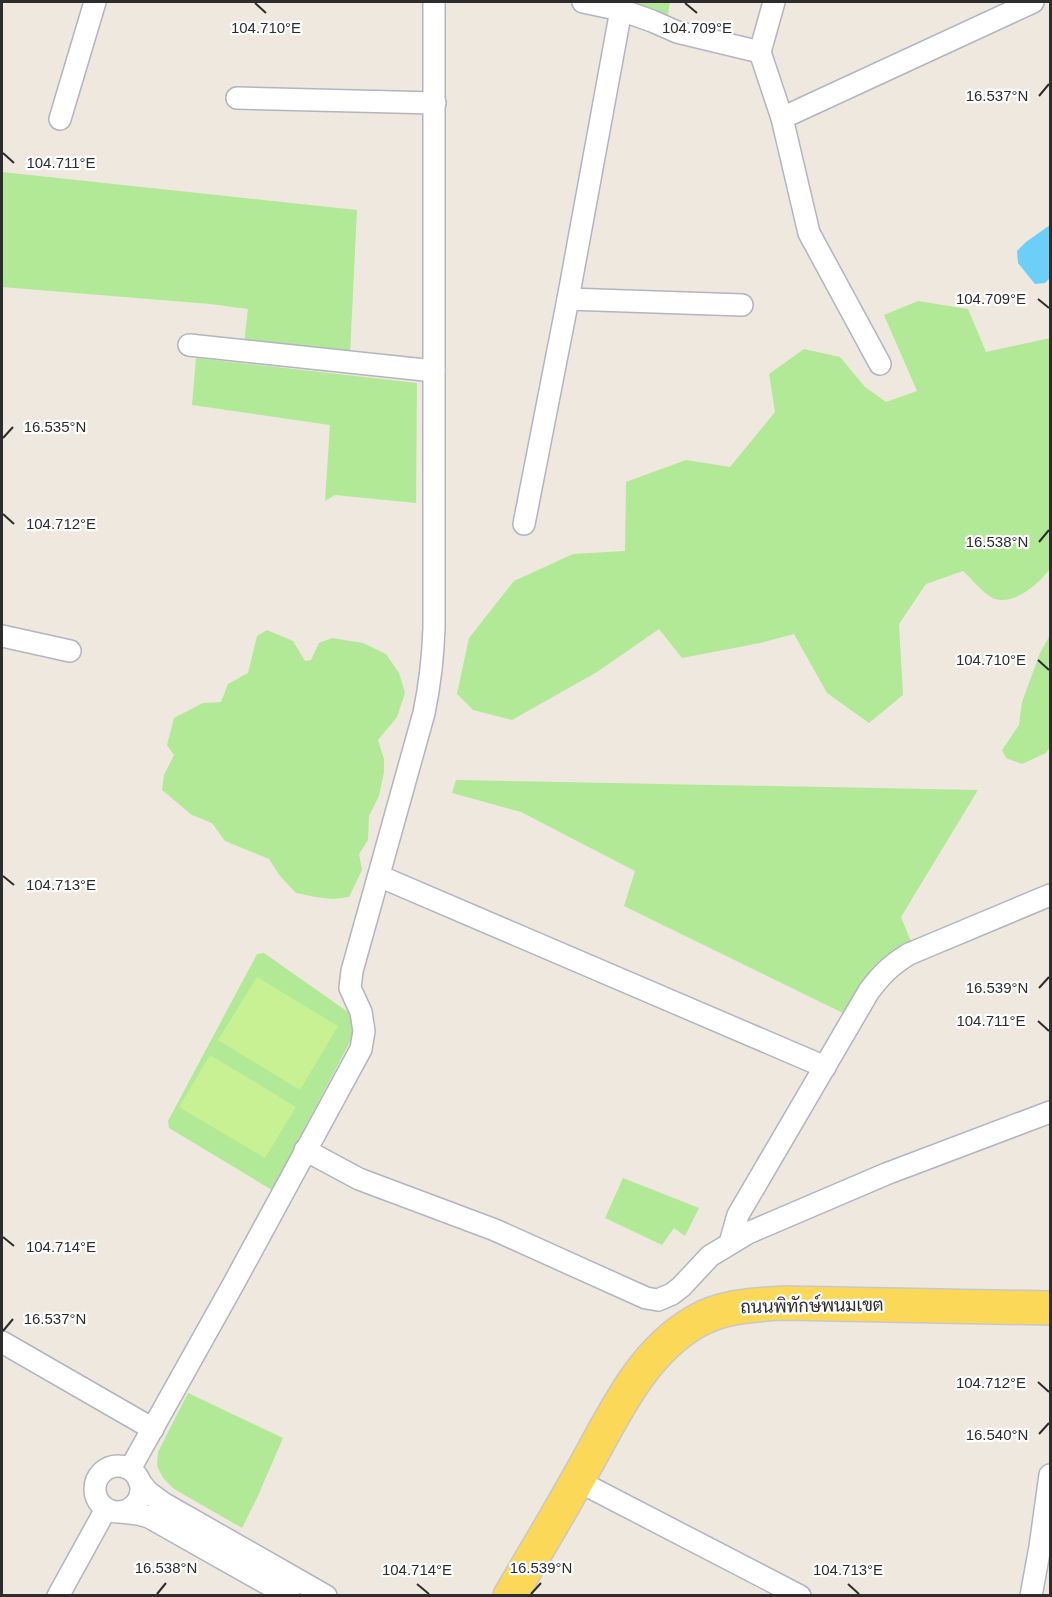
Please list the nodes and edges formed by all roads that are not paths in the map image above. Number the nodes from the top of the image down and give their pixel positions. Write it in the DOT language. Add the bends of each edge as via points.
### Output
graph roads {
  1 [pos="95,2"];
  2 [pos="434,2"];
  3 [pos="583,2"];
  4 [pos="774,2"];
  5 [pos="1033,2"];
  6 [pos="621,10"];
  7 [pos="760,52"];
  8 [pos="237,98"];
  9 [pos="435,102"];
  10 [pos="782,118"];
  11 [pos="60,119"];
  12 [pos="568,299"];
  13 [pos="742,305"];
  14 [pos="189,345"];
  15 [pos="879,364"];
  16 [pos="434,371"];
  17 [pos="524,524"];
  18 [pos="2,636"];
  19 [pos="70,651"];
  20 [pos="379,876"];
  21 [pos="1050,895"];
  22 [pos="825,1067"];
  23 [pos="1050,1112"];
  24 [pos="305,1150"];
  25 [pos="730,1243"];
  26 [pos="1050,1308"];
  27 [pos="2,1342"];
  28 [pos="153,1429"];
  29 [pos="135,1475"];
  30 [pos="1050,1475"];
  31 [pos="578,1480"];
  32 [pos="114,1511"];
  33 [pos="58,1596"];
  34 [pos="289,1596"];
  35 [pos="326,1596"];
  36 [pos="510,1596"];
  37 [pos="800,1596"];
  38 [pos="1031,1596"];
  1 -- 11 [label="street"];
  2 -- 9 [label="street"];
  3 -- 6 [label="street"];
  4 -- 7 [label="street"];
  5 -- 10 [label="street"];
  6 -- 7 [label="street" via="677,32"];
  6 -- 12 [label="street"];
  7 -- 10 [label="street"];
  8 -- 9 [label="street"];
  9 -- 16 [label="street"];
  10 -- 15 [label="street" via="809,233"];
  12 -- 13 [label="street"];
  12 -- 17 [label="street"];
  14 -- 16 [label="street"];
  16 -- 20 [label="street" via="433,657 423,713"];
  18 -- 19 [label="street"];
  20 -- 22 [label="street"];
  20 -- 24 [label="street" via="350,988 361,1012 361,1048"];
  21 -- 22 [label="street" via="892,964 869,991"];
  22 -- 25 [label="street" via="738,1215"];
  23 -- 25 [label="street" via="886,1174"];
  24 -- 25 [label="street" via="359,1179 495,1230 652,1300 672,1294 710,1256"];
  24 -- 28 [label="street"];
  26 -- 31 [label="main road, ถนนพิทักษ์พนมเขต" via="783,1303 719,1311 674,1335 652,1356"];
  27 -- 28 [label="street"];
  28 -- 29 [label="street"];
  29 -- 32 [label="street" via="141,1489 135,1504"];
  29 -- 32 [label="street" via="116,1466 98,1478 95,1491 100,1504"];
  29 -- 35 [label="street" via="163,1503"];
  30 -- 38 [label="street"];
  31 -- 36 [label="main road, ถนนพิทักษ์พนมเขต"];
  31 -- 37 [label="street"];
  32 -- 33 [label="street"];
  32 -- 34 [label="street" via="149,1517"];
}
